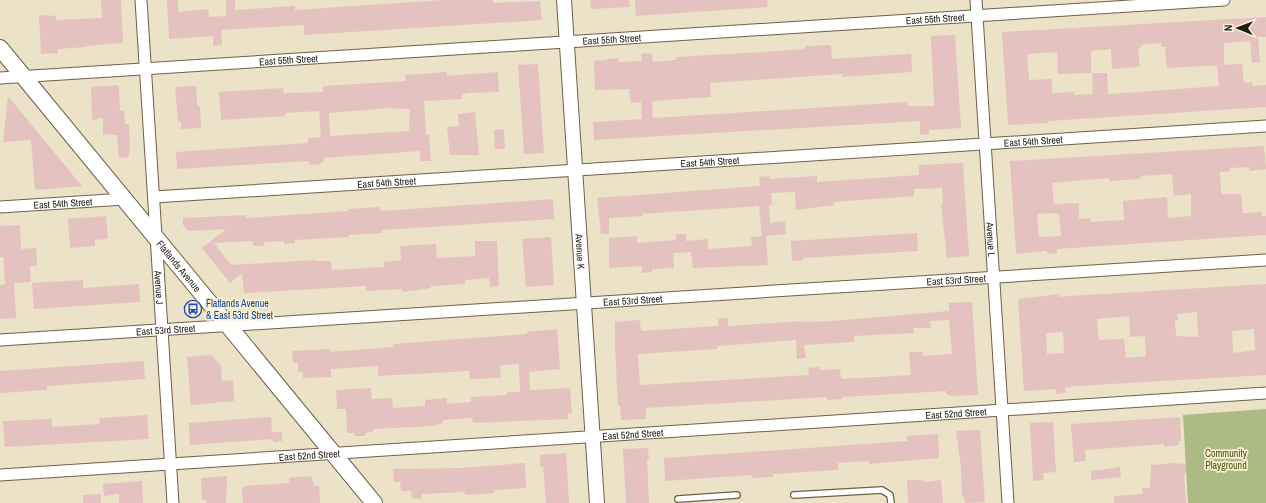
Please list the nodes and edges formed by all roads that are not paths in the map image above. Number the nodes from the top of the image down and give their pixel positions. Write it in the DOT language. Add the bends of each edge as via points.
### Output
graph roads {
  1 [pos="141,0"];
  2 [pos="564,0"];
  3 [pos="976,0"];
  4 [pos="1224,0"];
  5 [pos="977,16"];
  6 [pos="567,42"];
  7 [pos="0,48"];
  8 [pos="145,69"];
  9 [pos="23,76"];
  10 [pos="0,78"];
  11 [pos="1266,126"];
  12 [pos="985,144"];
  13 [pos="575,170"];
  14 [pos="154,197"];
  15 [pos="125,199"];
  16 [pos="0,207"];
  17 [pos="157,240"];
  18 [pos="1266,260"];
  19 [pos="994,278"];
  20 [pos="584,304"];
  21 [pos="228,326"];
  22 [pos="162,330"];
  23 [pos="0,340"];
  24 [pos="1266,393"];
  25 [pos="1002,410"];
  26 [pos="592,436"];
  27 [pos="332,453"];
  28 [pos="171,464"];
  29 [pos="0,474"];
  30 [pos="737,495"];
  31 [pos="794,495"];
  32 [pos="678,499"];
  33 [pos="702,500"];
  34 [pos="173,503"];
  35 [pos="374,503"];
  36 [pos="596,503"];
  37 [pos="891,503"];
  38 [pos="1008,503"];
  1 -- 8 [label="street, Avenue J"];
  2 -- 6 [label="street, Avenue K"];
  3 -- 5 [label="street, Avenue L"];
  4 -- 5 [label="street, East 55th Street"];
  5 -- 6 [label="street, East 55th Street"];
  5 -- 12 [label="street, Avenue L"];
  6 -- 8 [label="street, East 55th Street"];
  6 -- 13 [label="street, Avenue K"];
  7 -- 9 [label="main road, Flatlands Avenue"];
  8 -- 9 [label="street, East 55th Street"];
  8 -- 14 [label="street, Avenue J"];
  9 -- 10 [label="street, East 55th Street"];
  9 -- 15 [label="main road, Flatlands Avenue"];
  11 -- 12 [label="street, East 54th Street"];
  12 -- 13 [label="street, East 54th Street"];
  12 -- 19 [label="street, Avenue L"];
  13 -- 14 [label="street, East 54th Street"];
  13 -- 20 [label="street, Avenue K"];
  14 -- 17 [label="street, Avenue J"];
  15 -- 16 [label="street, East 54th Street"];
  15 -- 17 [label="main road, Flatlands Avenue"];
  17 -- 21 [label="main road, Flatlands Avenue"];
  17 -- 22 [label="street, Avenue J"];
  18 -- 19 [label="street, East 53rd Street"];
  19 -- 20 [label="street, East 53rd Street"];
  19 -- 25 [label="street, Avenue L"];
  20 -- 21 [label="street, East 53rd Street"];
  20 -- 26 [label="street, Avenue K"];
  21 -- 22 [label="street, East 53rd Street"];
  21 -- 27 [label="main road, Flatlands Avenue"];
  22 -- 23 [label="street, East 53rd Street"];
  22 -- 28 [label="street, Avenue J"];
  24 -- 25 [label="street, East 52nd Street"];
  25 -- 26 [label="street, East 52nd Street"];
  25 -- 38 [label="street, Avenue L"];
  26 -- 27 [label="street, East 52nd Street"];
  26 -- 36 [label="street, Avenue K"];
  27 -- 28 [label="street, East 52nd Street"];
  27 -- 35 [label="main road, Flatlands Avenue"];
  28 -- 29 [label="street, East 52nd Street"];
  28 -- 34 [label="street, Avenue J"];
  30 -- 33 [label="lane"];
  31 -- 37 [label="lane" via="882,490 890,495"];
  32 -- 33 [label="lane"];
}
